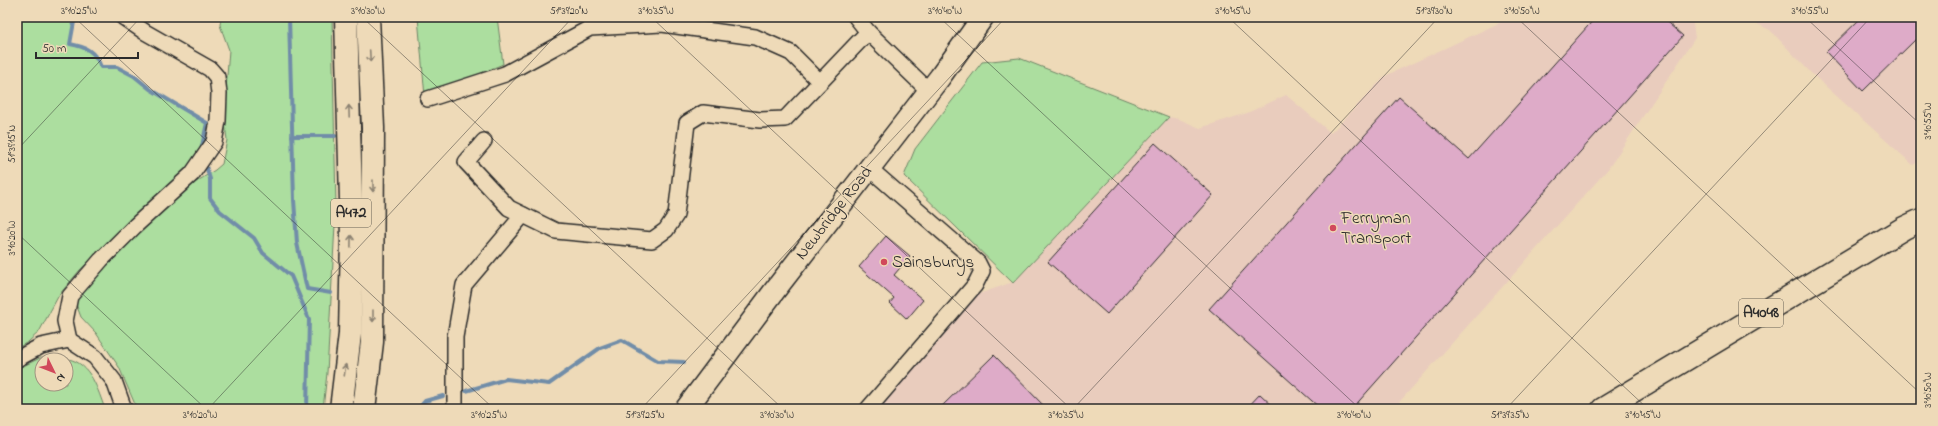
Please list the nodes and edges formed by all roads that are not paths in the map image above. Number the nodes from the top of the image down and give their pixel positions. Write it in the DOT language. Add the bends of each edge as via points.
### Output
graph roads {
  1 [pos="123,17"];
  2 [pos="346,17"];
  3 [pos="368,17"];
  4 [pos="856,17"];
  5 [pos="983,17"];
  6 [pos="588,22"];
  7 [pos="868,32"];
  8 [pos="820,82"];
  9 [pos="929,91"];
  10 [pos="428,99"];
  11 [pos="484,141"];
  12 [pos="869,168"];
  13 [pos="524,215"];
  14 [pos="1921,220"];
  15 [pos="69,340"];
  16 [pos="17,359"];
  17 [pos="124,409"];
  18 [pos="341,409"];
  19 [pos="364,409"];
  20 [pos="454,409"];
  21 [pos="686,409"];
  22 [pos="868,409"];
  23 [pos="1603,409"];
  1 -- 15 [label="street" via="210,69 217,77 218,121 214,142 192,174 135,226 70,296 65,321"];
  18 -- 2 [label="main road, A472, one-way" via="350,334 352,237"];
  3 -- 19 [label="main road, A472, one-way" via="373,128 372,334"];
  4 -- 7 [label="street"];
  5 -- 9 [label="main road, Newbridge Road"];
  6 -- 8 [label="street" via="662,24 755,37 791,54"];
  6 -- 10 [label="street" via="505,74"];
  7 -- 8 [label="street"];
  7 -- 9 [label="street"];
  8 -- 13 [label="street" via="785,119 760,120 703,113 687,122 676,215 666,230 652,240 556,231"];
  9 -- 12 [label="main road, Newbridge Road"];
  11 -- 13 [label="street" via="466,162 509,208"];
  12 -- 21 [label="main road, Newbridge Road"];
  12 -- 22 [label="street" via="978,263 982,271 975,285"];
  13 -- 20 [label="street" via="464,285 455,337"];
  14 -- 23 [label="main road, A4048"];
  15 -- 16 [label="street" via="41,346"];
  15 -- 17 [label="street" via="95,357 114,381"];
}
